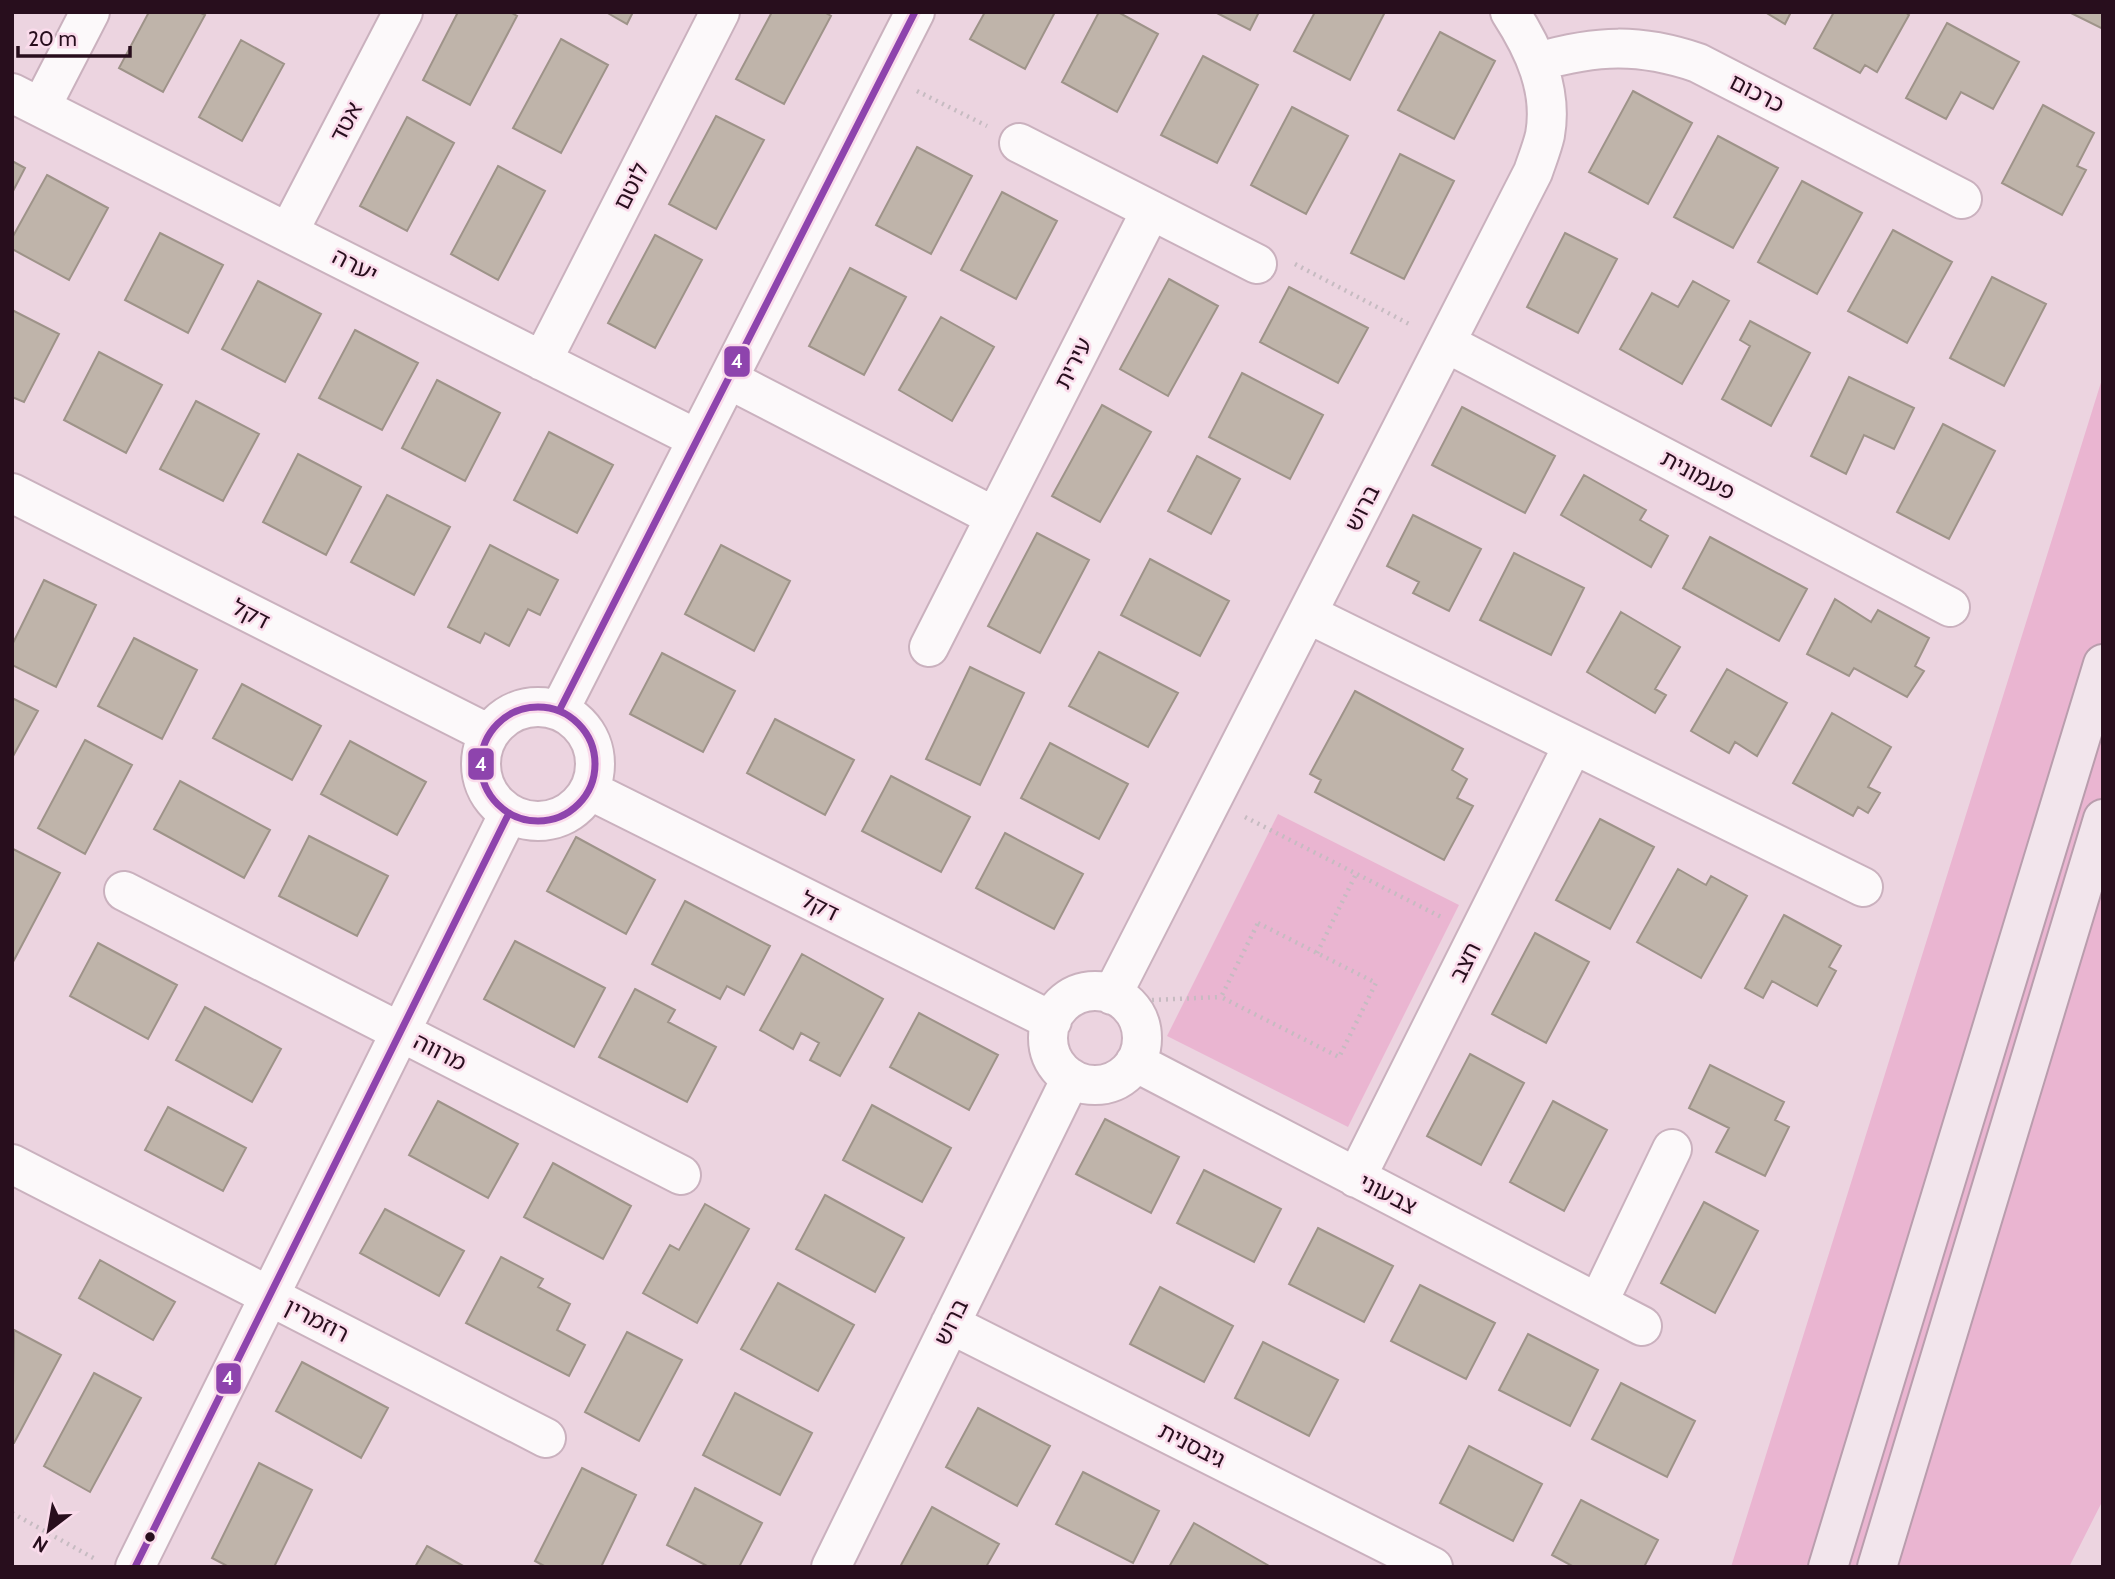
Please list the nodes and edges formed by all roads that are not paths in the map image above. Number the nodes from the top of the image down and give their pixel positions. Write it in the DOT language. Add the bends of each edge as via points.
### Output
graph roads {
  1 [pos="90,12"];
  2 [pos="403,12"];
  3 [pos="720,12"];
  4 [pos="915,12"];
  5 [pos="1510,12"];
  6 [pos="1537,62"];
  7 [pos="26,100"];
  8 [pos="1019,142"];
  9 [pos="1962,199"];
  10 [pos="1151,210"];
  11 [pos="289,232"];
  12 [pos="1257,264"];
  13 [pos="1446,343"];
  14 [pos="542,361"];
  15 [pos="728,379"];
  16 [pos="697,439"];
  17 [pos="15,501"];
  18 [pos="995,517"];
  19 [pos="1950,607"];
  20 [pos="1308,614"];
  21 [pos="929,647"];
  22 [pos="2103,664"];
  23 [pos="559,711"];
  24 [pos="489,734"];
  25 [pos="1573,745"];
  26 [pos="589,790"];
  27 [pos="509,813"];
  28 [pos="2103,819"];
  29 [pos="1863,887"];
  30 [pos="124,891"];
  31 [pos="1118,998"];
  32 [pos="1052,1021"];
  33 [pos="400,1032"];
  34 [pos="1135,1062"];
  35 [pos="1071,1078"];
  36 [pos="1672,1149"];
  37 [pos="12,1164"];
  38 [pos="681,1175"];
  39 [pos="1356,1178"];
  40 [pos="269,1296"];
  41 [pos="1598,1303"];
  42 [pos="950,1324"];
  43 [pos="1642,1326"];
  44 [pos="546,1438"];
  45 [pos="135,1567"];
  46 [pos="831,1567"];
  47 [pos="1433,1567"];
  48 [pos="1828,1567"];
  49 [pos="1877,1567"];
  1 -- 7 [label="street"];
  2 -- 11 [label="street, אטד"];
  3 -- 14 [label="street, לוטם"];
  4 -- 15 [label="street"];
  5 -- 6 [label="street, ברוש"];
  6 -- 9 [label="street, כרכום" via="1619,47 1675,55"];
  6 -- 13 [label="street, ברוש" via="1547,108 1545,136 1534,172"];
  7 -- 11 [label="street, יערה"];
  8 -- 10 [label="street"];
  10 -- 12 [label="street"];
  10 -- 18 [label="street, עירית"];
  11 -- 14 [label="street, יערה"];
  13 -- 19 [label="street, פעמונית"];
  13 -- 20 [label="street, ברוש"];
  14 -- 16 [label="street, יערה"];
  15 -- 16 [label="street"];
  15 -- 18 [label="street"];
  16 -- 23 [label="street"];
  17 -- 24 [label="street, דקל"];
  18 -- 21 [label="street, עירית"];
  20 -- 25 [label="street"];
  20 -- 31 [label="street, ברוש" via="1212,800"];
  22 -- 48 [label="main road"];
  23 -- 24 [label="street" via="533,707 516,711"];
  23 -- 26 [label="street" via="582,727 591,742 595,768"];
  24 -- 27 [label="street" via="481,760 482,778 495,801"];
  25 -- 29 [label="street"];
  25 -- 39 [label="street, חצב"];
  26 -- 27 [label="street" via="575,808 552,820 526,820"];
  26 -- 32 [label="street, דקל"];
  27 -- 33 [label="street"];
  28 -- 49 [label="main road"];
  30 -- 33 [label="street, מרווה"];
  31 -- 32 [label="street" via="1090,991 1076,995 1064,1002"];
  31 -- 34 [label="street" via="1134,1013 1140,1027 1142,1041"];
  32 -- 35 [label="street" via="1049,1049 1055,1063"];
  33 -- 38 [label="street, מרווה"];
  33 -- 40 [label="street"];
  34 -- 35 [label="street" via="1125,1074 1106,1083 1091,1085"];
  34 -- 39 [label="street, צבעוני"];
  35 -- 42 [label="street, ברוש"];
  36 -- 41 [label="street"];
  37 -- 40 [label="street, רוזמרין"];
  39 -- 41 [label="street, צבעוני"];
  40 -- 44 [label="street, רוזמרין"];
  40 -- 45 [label="street"];
  41 -- 43 [label="street, צבעוני"];
  42 -- 46 [label="street, ברוש"];
  42 -- 47 [label="street, גיבסנית"];
}
